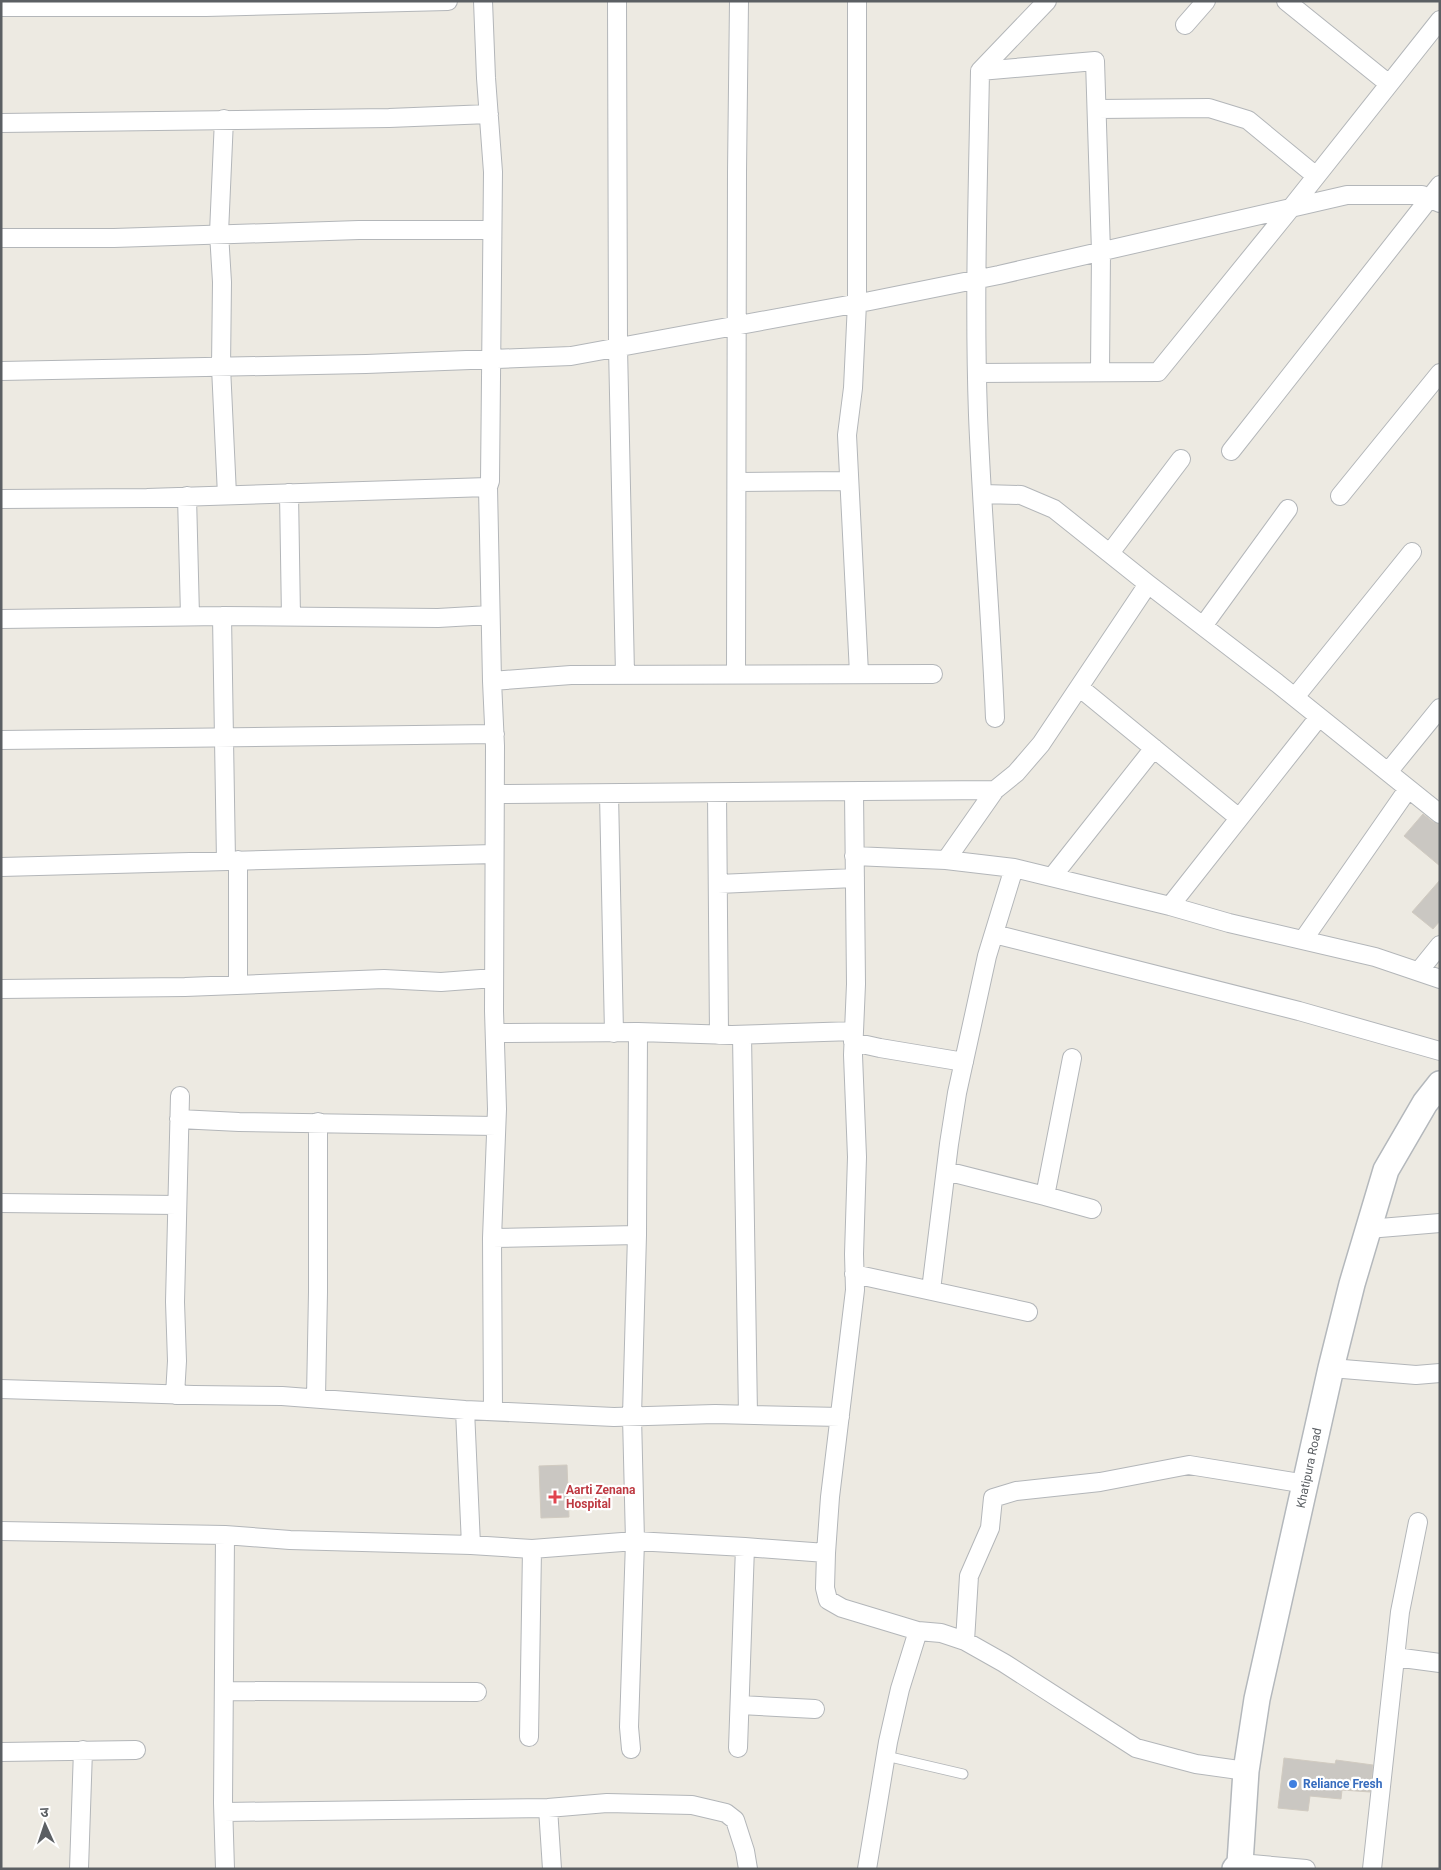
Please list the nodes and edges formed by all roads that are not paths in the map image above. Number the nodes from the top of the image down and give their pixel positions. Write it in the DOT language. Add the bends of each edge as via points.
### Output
graph roads {
  1 [pos="448,1"];
  2 [pos="483,1"];
  3 [pos="617,1"];
  4 [pos="739,1"];
  5 [pos="857,1"];
  6 [pos="1047,1"];
  7 [pos="1206,1"];
  8 [pos="1286,1"];
  9 [pos="359,2"];
  10 [pos="118,4"];
  11 [pos="238,4"];
  12 [pos="3,5"];
  13 [pos="1440,20"];
  14 [pos="1185,25"];
  15 [pos="980,71"];
  16 [pos="1389,84"];
  17 [pos="1097,109"];
  18 [pos="489,114"];
  19 [pos="224,120"];
  20 [pos="1,123"];
  21 [pos="1316,176"];
  22 [pos="1436,195"];
  23 [pos="1291,208"];
  24 [pos="492,230"];
  25 [pos="219,233"];
  26 [pos="1,238"];
  27 [pos="1101,252"];
  28 [pos="975,280"];
  29 [pos="857,303"];
  30 [pos="738,325"];
  31 [pos="618,347"];
  32 [pos="492,359"];
  33 [pos="221,367"];
  34 [pos="1,371"];
  35 [pos="1100,372"];
  36 [pos="977,373"];
  37 [pos="1440,373"];
  38 [pos="1231,451"];
  39 [pos="1180,459"];
  40 [pos="849,481"];
  41 [pos="737,482"];
  42 [pos="488,487"];
  43 [pos="289,493"];
  44 [pos="983,494"];
  45 [pos="227,495"];
  46 [pos="187,496"];
  47 [pos="1340,496"];
  48 [pos="1,499"];
  49 [pos="1288,509"];
  50 [pos="1412,552"];
  51 [pos="1110,553"];
  52 [pos="1148,584"];
  53 [pos="490,615"];
  54 [pos="190,616"];
  55 [pos="222,616"];
  56 [pos="291,616"];
  57 [pos="1,619"];
  58 [pos="1203,626"];
  59 [pos="859,673"];
  60 [pos="626,674"];
  61 [pos="736,674"];
  62 [pos="933,674"];
  63 [pos="492,681"];
  64 [pos="1079,687"];
  65 [pos="1295,697"];
  66 [pos="1440,708"];
  67 [pos="1318,717"];
  68 [pos="995,718"];
  69 [pos="495,734"];
  70 [pos="224,738"];
  71 [pos="1,740"];
  72 [pos="1154,748"];
  73 [pos="1388,772"];
  74 [pos="1408,789"];
  75 [pos="995,790"];
  76 [pos="854,792"];
  77 [pos="717,793"];
  78 [pos="494,794"];
  79 [pos="608,794"];
  80 [pos="1440,814"];
  81 [pos="1239,818"];
  82 [pos="494,854"];
  83 [pos="854,856"];
  84 [pos="946,860"];
  85 [pos="232,861"];
  86 [pos="1,867"];
  87 [pos="1014,868"];
  88 [pos="1052,877"];
  89 [pos="855,878"];
  90 [pos="718,884"];
  91 [pos="1170,906"];
  92 [pos="994,934"];
  93 [pos="1303,940"];
  94 [pos="1440,945"];
  95 [pos="1419,972"];
  96 [pos="494,978"];
  97 [pos="1440,979"];
  98 [pos="238,985"];
  99 [pos="1,989"];
  100 [pos="614,1032"];
  101 [pos="638,1032"];
  102 [pos="495,1033"];
  103 [pos="719,1035"];
  104 [pos="742,1035"];
  105 [pos="854,1036"];
  106 [pos="1440,1051"];
  107 [pos="1072,1058"];
  108 [pos="964,1062"];
  109 [pos="1440,1084"];
  110 [pos="180,1096"];
  111 [pos="179,1119"];
  112 [pos="318,1122"];
  113 [pos="496,1126"];
  114 [pos="946,1171"];
  115 [pos="1045,1196"];
  116 [pos="1,1204"];
  117 [pos="177,1205"];
  118 [pos="1092,1209"];
  119 [pos="1440,1223"];
  120 [pos="1368,1229"];
  121 [pos="637,1235"];
  122 [pos="492,1238"];
  123 [pos="854,1274"];
  124 [pos="931,1290"];
  125 [pos="1028,1312"];
  126 [pos="1331,1368"];
  127 [pos="1440,1373"];
  128 [pos="1,1389"];
  129 [pos="175,1395"];
  130 [pos="316,1398"];
  131 [pos="465,1410"];
  132 [pos="493,1411"];
  133 [pos="748,1415"];
  134 [pos="632,1416"];
  135 [pos="840,1417"];
  136 [pos="1306,1484"];
  137 [pos="1418,1522"];
  138 [pos="1,1531"];
  139 [pos="225,1535"];
  140 [pos="635,1541"];
  141 [pos="471,1545"];
  142 [pos="745,1547"];
  143 [pos="532,1549"];
  144 [pos="826,1553"];
  145 [pos="918,1631"];
  146 [pos="965,1641"];
  147 [pos="1395,1657"];
  148 [pos="1440,1663"];
  149 [pos="224,1691"];
  150 [pos="477,1692"];
  151 [pos="740,1705"];
  152 [pos="815,1708"];
  153 [pos="529,1737"];
  154 [pos="738,1748"];
  155 [pos="631,1749"];
  156 [pos="82,1750"];
  157 [pos="136,1750"];
  158 [pos="1,1752"];
  159 [pos="886,1756"];
  160 [pos="1246,1771"];
  161 [pos="963,1774"];
  162 [pos="548,1808"];
  163 [pos="224,1812"];
  164 [pos="1240,1867"];
  165 [pos="79,1869"];
  166 [pos="225,1869"];
  167 [pos="552,1869"];
  168 [pos="748,1869"];
  169 [pos="867,1869"];
  170 [pos="1306,1869"];
  171 [pos="1372,1869"];
  1 -- 9 [label="street"];
  2 -- 18 [label="street"];
  3 -- 31 [label="street"];
  4 -- 30 [label="street"];
  5 -- 29 [label="street"];
  6 -- 15 [label="street"];
  7 -- 14 [label="street"];
  8 -- 16 [label="street"];
  9 -- 11 [label="street"];
  10 -- 11 [label="street"];
  10 -- 12 [label="street"];
  13 -- 16 [label="street"];
  15 -- 17 [label="street" via="1095,61"];
  15 -- 28 [label="street"];
  16 -- 21 [label="street"];
  17 -- 21 [label="street" via="1209,108 1248,120"];
  17 -- 27 [label="street"];
  18 -- 19 [label="street"];
  18 -- 24 [label="street"];
  19 -- 20 [label="street"];
  19 -- 25 [label="street"];
  21 -- 23 [label="street"];
  22 -- 23 [label="street" via="1347,195"];
  22 -- 38 [label="street"];
  23 -- 27 [label="street"];
  23 -- 35 [label="street" via="1158,372"];
  24 -- 25 [label="street"];
  24 -- 32 [label="street"];
  25 -- 26 [label="street" via="114,238"];
  25 -- 33 [label="street"];
  27 -- 28 [label="street"];
  27 -- 35 [label="street"];
  28 -- 29 [label="street"];
  28 -- 36 [label="street"];
  29 -- 30 [label="street"];
  29 -- 40 [label="street" via="847,435"];
  30 -- 31 [label="street"];
  30 -- 41 [label="street"];
  31 -- 32 [label="street" via="571,356"];
  31 -- 60 [label="street"];
  32 -- 33 [label="street"];
  32 -- 42 [label="street"];
  33 -- 34 [label="street"];
  33 -- 45 [label="street"];
  35 -- 36 [label="street"];
  36 -- 44 [label="street"];
  37 -- 47 [label="street"];
  39 -- 51 [label="street"];
  40 -- 41 [label="street"];
  40 -- 59 [label="street"];
  41 -- 61 [label="street"];
  42 -- 43 [label="street"];
  42 -- 53 [label="street"];
  43 -- 45 [label="street"];
  43 -- 56 [label="street"];
  44 -- 51 [label="street" via="1021,495 1038,501 1054,509"];
  44 -- 68 [label="street"];
  45 -- 46 [label="street"];
  46 -- 48 [label="street"];
  46 -- 54 [label="street"];
  49 -- 58 [label="street"];
  50 -- 65 [label="street"];
  51 -- 52 [label="street"];
  52 -- 58 [label="street"];
  52 -- 64 [label="street"];
  53 -- 56 [label="street" via="438,618"];
  53 -- 63 [label="street"];
  54 -- 55 [label="street"];
  54 -- 57 [label="street"];
  55 -- 56 [label="street"];
  55 -- 70 [label="street"];
  58 -- 65 [label="street"];
  59 -- 61 [label="street"];
  59 -- 62 [label="street"];
  60 -- 61 [label="street"];
  60 -- 63 [label="street"];
  63 -- 69 [label="street"];
  64 -- 72 [label="street"];
  64 -- 75 [label="street" via="1041,744 1016,773"];
  65 -- 67 [label="street"];
  66 -- 73 [label="street"];
  67 -- 73 [label="street"];
  67 -- 81 [label="street"];
  69 -- 70 [label="street"];
  69 -- 78 [label="street"];
  70 -- 71 [label="street"];
  70 -- 85 [label="street"];
  72 -- 81 [label="street"];
  72 -- 88 [label="street"];
  73 -- 74 [label="street"];
  74 -- 80 [label="street"];
  74 -- 93 [label="street"];
  75 -- 76 [label="street"];
  75 -- 84 [label="street"];
  76 -- 77 [label="street"];
  76 -- 83 [label="street"];
  77 -- 79 [label="street"];
  77 -- 90 [label="street"];
  78 -- 79 [label="street"];
  78 -- 82 [label="street"];
  79 -- 100 [label="street"];
  81 -- 91 [label="street"];
  82 -- 85 [label="street"];
  82 -- 96 [label="street"];
  83 -- 84 [label="street"];
  83 -- 89 [label="street"];
  84 -- 87 [label="street"];
  85 -- 86 [label="street"];
  85 -- 98 [label="street"];
  87 -- 88 [label="street"];
  87 -- 92 [label="street"];
  88 -- 91 [label="street"];
  89 -- 90 [label="street"];
  89 -- 105 [label="street"];
  90 -- 103 [label="street"];
  91 -- 93 [label="street"];
  92 -- 106 [label="street" via="1290,1009"];
  92 -- 108 [label="street"];
  93 -- 95 [label="street" via="1375,957"];
  94 -- 95 [label="street"];
  95 -- 97 [label="street"];
  96 -- 98 [label="street" via="441,982 384,979"];
  96 -- 102 [label="street"];
  98 -- 99 [label="street"];
  100 -- 101 [label="street"];
  100 -- 102 [label="street"];
  101 -- 103 [label="street"];
  101 -- 121 [label="street"];
  102 -- 113 [label="street"];
  103 -- 104 [label="street"];
  104 -- 105 [label="street"];
  104 -- 133 [label="street"];
  105 -- 108 [label="street" via="880,1048"];
  105 -- 123 [label="street"];
  107 -- 115 [label="street"];
  108 -- 114 [label="street"];
  109 -- 120 [label="main road, Khatipura Road" via="1424,1103 1386,1170"];
  110 -- 111 [label="street"];
  111 -- 112 [label="street"];
  111 -- 117 [label="street"];
  112 -- 113 [label="street"];
  112 -- 130 [label="street"];
  113 -- 122 [label="street"];
  114 -- 115 [label="street"];
  114 -- 124 [label="street"];
  115 -- 118 [label="street"];
  116 -- 117 [label="street"];
  117 -- 129 [label="street"];
  119 -- 120 [label="street"];
  120 -- 126 [label="main road, Khatipura Road"];
  121 -- 122 [label="street"];
  121 -- 134 [label="street"];
  122 -- 132 [label="street"];
  123 -- 124 [label="street"];
  123 -- 135 [label="street"];
  124 -- 125 [label="street"];
  126 -- 127 [label="street" via="1416,1375"];
  126 -- 136 [label="main road, Khatipura Road"];
  128 -- 129 [label="street"];
  129 -- 130 [label="street"];
  130 -- 131 [label="street"];
  131 -- 132 [label="street"];
  131 -- 141 [label="street"];
  132 -- 134 [label="street"];
  133 -- 134 [label="street"];
  133 -- 135 [label="street"];
  134 -- 140 [label="street"];
  135 -- 144 [label="street"];
  136 -- 146 [label="street" via="1189,1465 1100,1482 1016,1491 993,1498 990,1528 969,1576"];
  136 -- 160 [label="main road, Khatipura Road" via="1257,1699"];
  137 -- 147 [label="street" via="1400,1612"];
  138 -- 139 [label="street"];
  139 -- 141 [label="street"];
  139 -- 149 [label="street"];
  140 -- 142 [label="street"];
  140 -- 143 [label="street"];
  140 -- 155 [label="street"];
  141 -- 143 [label="street"];
  142 -- 144 [label="street"];
  142 -- 151 [label="street"];
  143 -- 153 [label="street"];
  144 -- 145 [label="street" via="824,1588 828,1600 842,1608"];
  145 -- 146 [label="street" via="941,1632"];
  145 -- 159 [label="street" via="900,1689"];
  146 -- 160 [label="street" via="1136,1748 1196,1764"];
  147 -- 148 [label="street"];
  147 -- 171 [label="street"];
  149 -- 150 [label="street"];
  149 -- 163 [label="street"];
  151 -- 152 [label="street"];
  151 -- 154 [label="street"];
  156 -- 157 [label="street"];
  156 -- 158 [label="street"];
  156 -- 165 [label="street"];
  159 -- 161 [label="lane"];
  159 -- 169 [label="street"];
  160 -- 164 [label="main road, Khatipura Road"];
  162 -- 163 [label="street"];
  162 -- 167 [label="street"];
  162 -- 168 [label="street" via="607,1803 664,1804 692,1805 726,1813 735,1820"];
  163 -- 166 [label="street"];
  164 -- 170 [label="street"];
}
